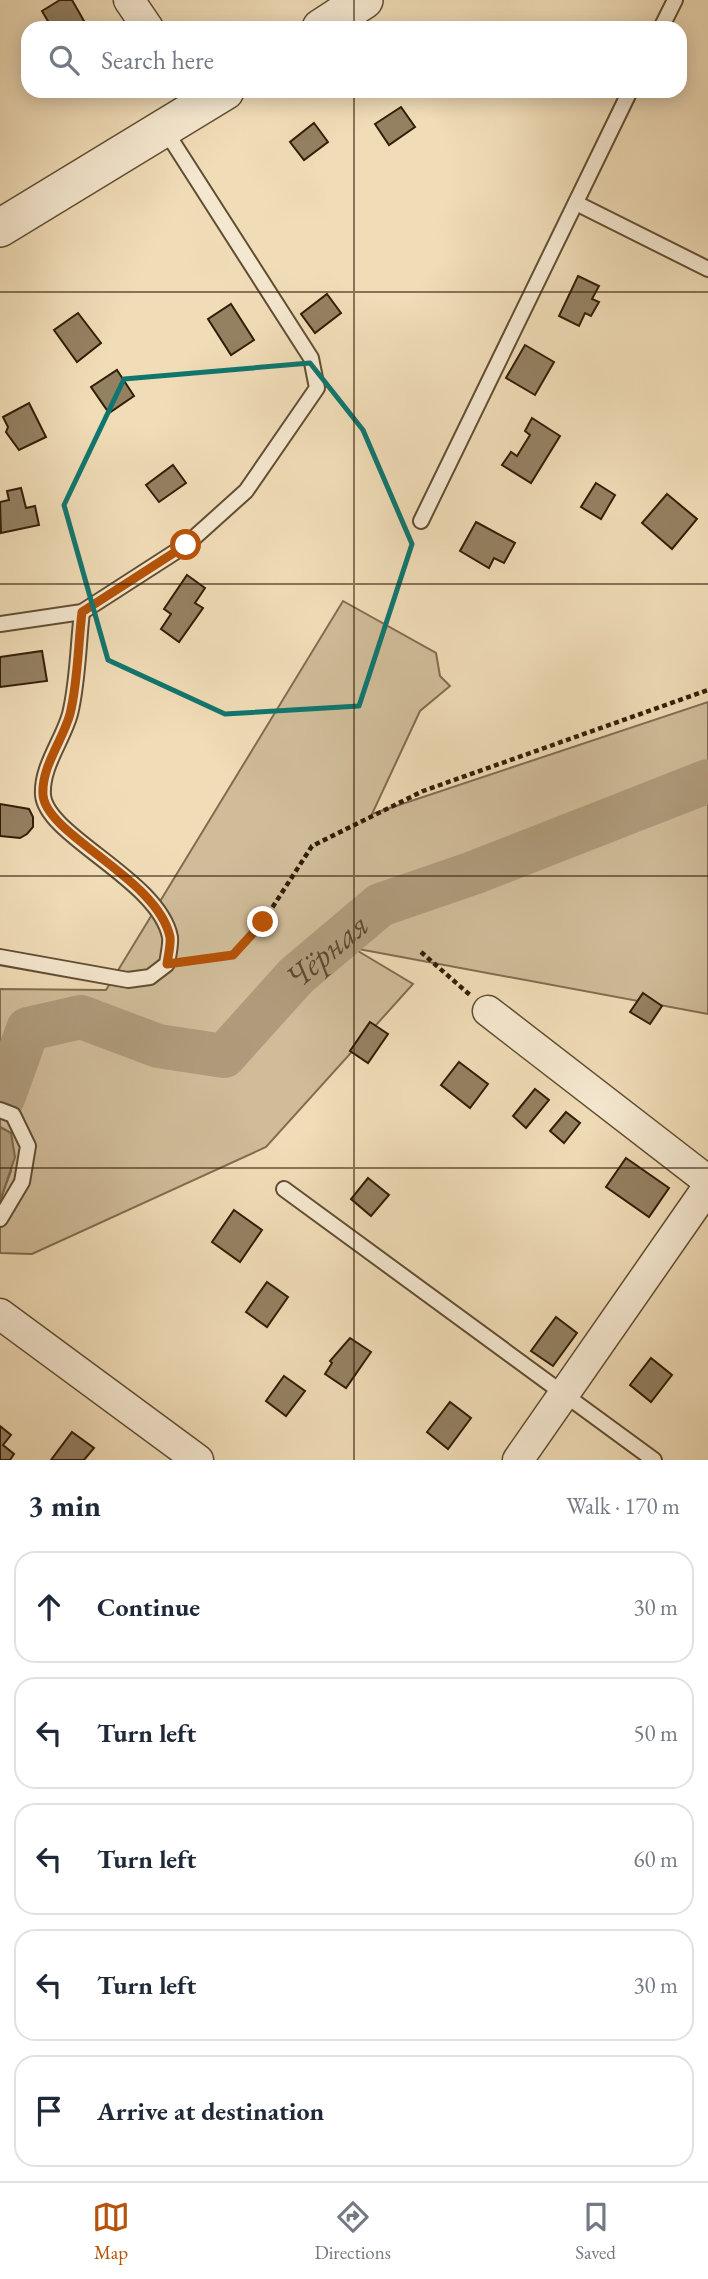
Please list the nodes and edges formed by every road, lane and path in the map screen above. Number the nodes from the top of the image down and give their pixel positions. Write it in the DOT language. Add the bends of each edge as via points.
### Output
graph roads {
  1 [pos="129,0"];
  2 [pos="365,0"];
  3 [pos="675,0"];
  4 [pos="143,21"];
  5 [pos="332,21"];
  6 [pos="664,21"];
  7 [pos="203,98"];
  8 [pos="627,98"];
  9 [pos="164,129"];
  10 [pos="576,203"];
  11 [pos="0,228"];
  12 [pos="708,269"];
  13 [pos="421,521"];
  14 [pos="82,612"];
  15 [pos="0,624"];
  16 [pos="708,690"];
  17 [pos="421,951"];
  18 [pos="0,957"];
  19 [pos="167,964"];
  20 [pos="488,1011"];
  21 [pos="0,1110"];
  22 [pos="708,1181"];
  23 [pos="708,1187"];
  24 [pos="284,1189"];
  25 [pos="0,1219"];
  26 [pos="0,1314"];
  27 [pos="564,1394"];
  28 [pos="198,1460"];
  29 [pos="518,1460"];
  30 [pos="654,1460"];
  1 -- 4 [label="street"];
  2 -- 5 [label="street"];
  3 -- 6 [label="lane"];
  7 -- 9 [label="street"];
  8 -- 10 [label="lane"];
  9 -- 11 [label="street"];
  9 -- 14 [label="lane" via="311,358 317,388 246,491 186,545"];
  10 -- 12 [label="lane"];
  10 -- 13 [label="lane"];
  14 -- 15 [label="lane"];
  14 -- 19 [label="lane" via="70,714 47,772 43,797 53,818 113,865 163,919 170,939"];
  16 -- 19 [label="path" via="423,791 354,824 313,846 263,922 233,955"];
  17 -- 20 [label="path"];
  18 -- 19 [label="lane" via="128,980 150,977"];
  20 -- 22 [label="street"];
  21 -- 25 [label="lane" via="13,1115 29,1146 22,1182"];
  23 -- 27 [label="street"];
  24 -- 27 [label="lane"];
  26 -- 28 [label="street"];
  27 -- 29 [label="street"];
  27 -- 30 [label="lane"];
}
